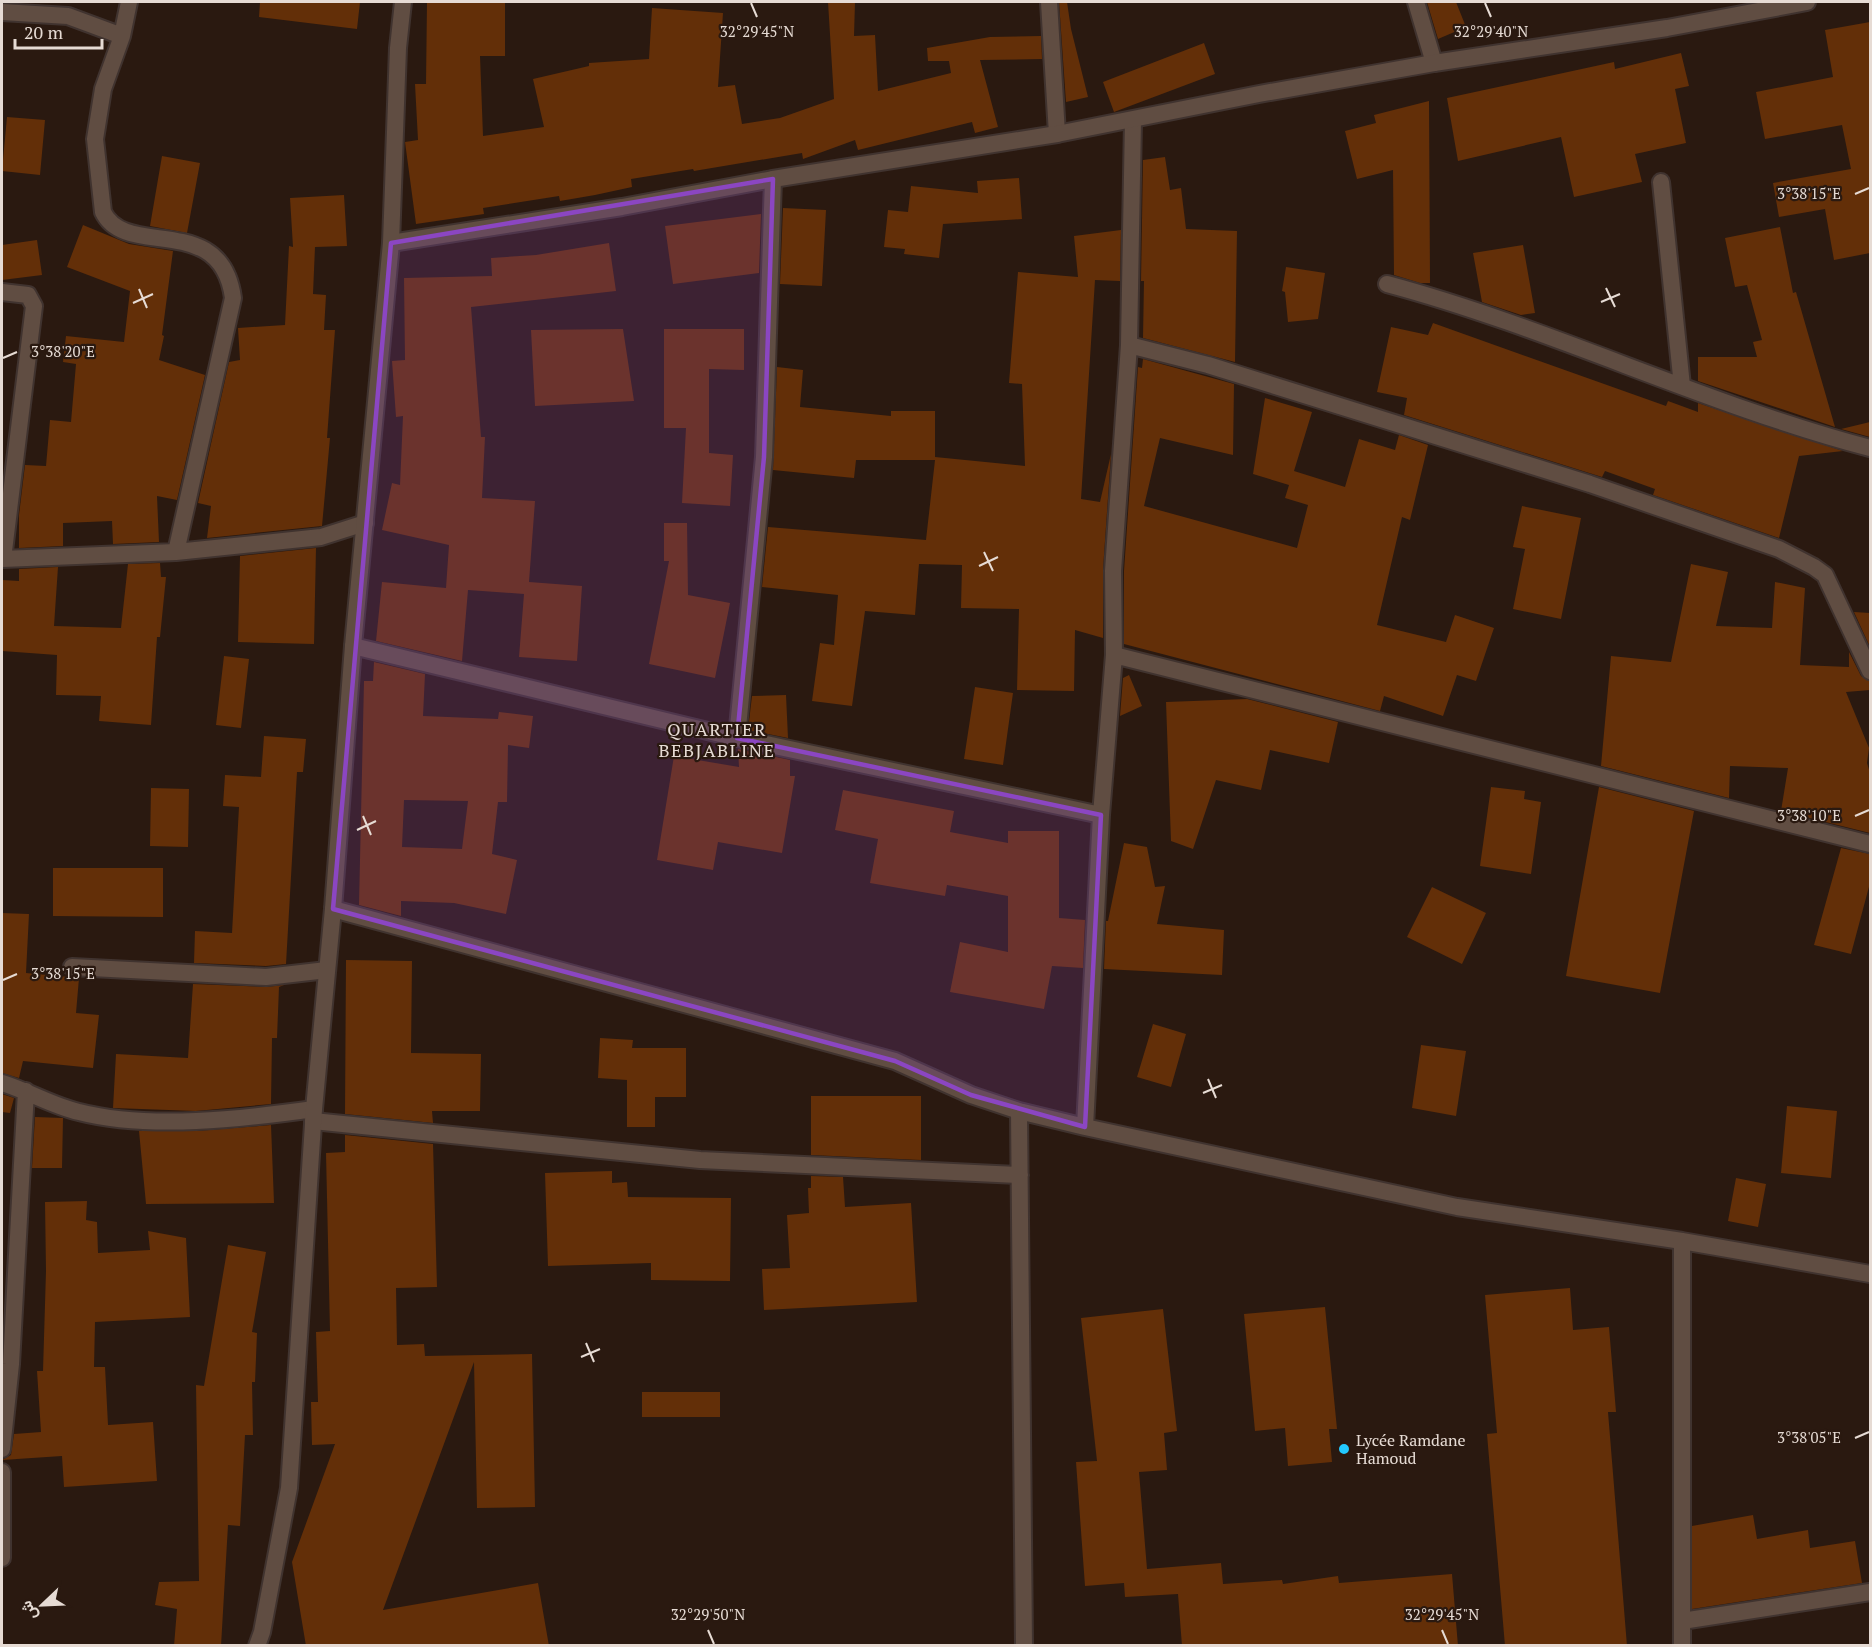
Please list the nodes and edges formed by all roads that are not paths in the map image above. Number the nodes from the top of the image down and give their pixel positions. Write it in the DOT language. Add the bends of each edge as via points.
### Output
graph roads {
  1 [pos="129,2"];
  2 [pos="403,2"];
  3 [pos="1049,2"];
  4 [pos="1416,2"];
  5 [pos="1807,2"];
  6 [pos="2,12"];
  7 [pos="122,36"];
  8 [pos="1434,63"];
  9 [pos="1133,120"];
  10 [pos="1057,134"];
  11 [pos="773,179"];
  12 [pos="1661,182"];
  13 [pos="392,243"];
  14 [pos="1387,284"];
  15 [pos="2,291"];
  16 [pos="1129,345"];
  17 [pos="1682,386"];
  18 [pos="1870,448"];
  19 [pos="365,523"];
  20 [pos="176,552"];
  21 [pos="2,559"];
  22 [pos="353,646"];
  23 [pos="1114,655"];
  24 [pos="1870,671"];
  25 [pos="737,738"];
  26 [pos="1101,815"];
  27 [pos="1870,844"];
  28 [pos="333,909"];
  29 [pos="72,967"];
  30 [pos="327,970"];
  31 [pos="2,1083"];
  32 [pos="26,1091"];
  33 [pos="1019,1111"];
  34 [pos="313,1115"];
  35 [pos="1085,1127"];
  36 [pos="1020,1175"];
  37 [pos="1682,1241"];
  38 [pos="1870,1274"];
  39 [pos="2,1449"];
  40 [pos="2,1472"];
  41 [pos="2,1557"];
  42 [pos="1870,1592"];
  43 [pos="1682,1621"];
  44 [pos="257,1646"];
  45 [pos="1024,1646"];
  46 [pos="1682,1646"];
  1 -- 7 [label="street"];
  2 -- 13 [label="street"];
  3 -- 10 [label="street"];
  4 -- 8 [label="street"];
  5 -- 8 [label="street" via="1667,28"];
  6 -- 7 [label="street" via="68,16"];
  7 -- 20 [label="street" via="103,89 95,139 103,212 115,226 191,243 222,263 231,281 233,298"];
  8 -- 9 [label="street"];
  9 -- 10 [label="street"];
  9 -- 16 [label="street"];
  10 -- 11 [label="street"];
  11 -- 13 [label="street"];
  11 -- 25 [label="street" via="764,457"];
  12 -- 17 [label="street"];
  13 -- 19 [label="street"];
  14 -- 17 [label="street" via="1450,301"];
  15 -- 21 [label="street" via="28,295 34,306"];
  16 -- 23 [label="street" via="1113,571"];
  16 -- 24 [label="street" via="1208,365 1590,484 1779,549 1824,575"];
  17 -- 18 [label="street" via="1807,431"];
  19 -- 20 [label="street" via="321,537"];
  19 -- 22 [label="street"];
  20 -- 21 [label="street"];
  22 -- 25 [label="street"];
  22 -- 28 [label="street"];
  23 -- 26 [label="street"];
  23 -- 27 [label="street"];
  25 -- 26 [label="street"];
  26 -- 35 [label="street"];
  28 -- 30 [label="street"];
  28 -- 33 [label="street" via="895,1061 971,1095"];
  29 -- 30 [label="street" via="266,977"];
  30 -- 34 [label="street"];
  31 -- 32 [label="street"];
  32 -- 34 [label="street" via="78,1112 118,1118 188,1121"];
  32 -- 39 [label="street" via="11,1364"];
  33 -- 35 [label="street"];
  33 -- 36 [label="street"];
  34 -- 36 [label="street" via="700,1160"];
  34 -- 44 [label="street" via="289,1488"];
  35 -- 37 [label="street" via="1457,1207"];
  36 -- 45 [label="street"];
  37 -- 38 [label="street"];
  37 -- 43 [label="street"];
  40 -- 41 [label="street"];
  42 -- 43 [label="street"];
  43 -- 46 [label="street"];
}
